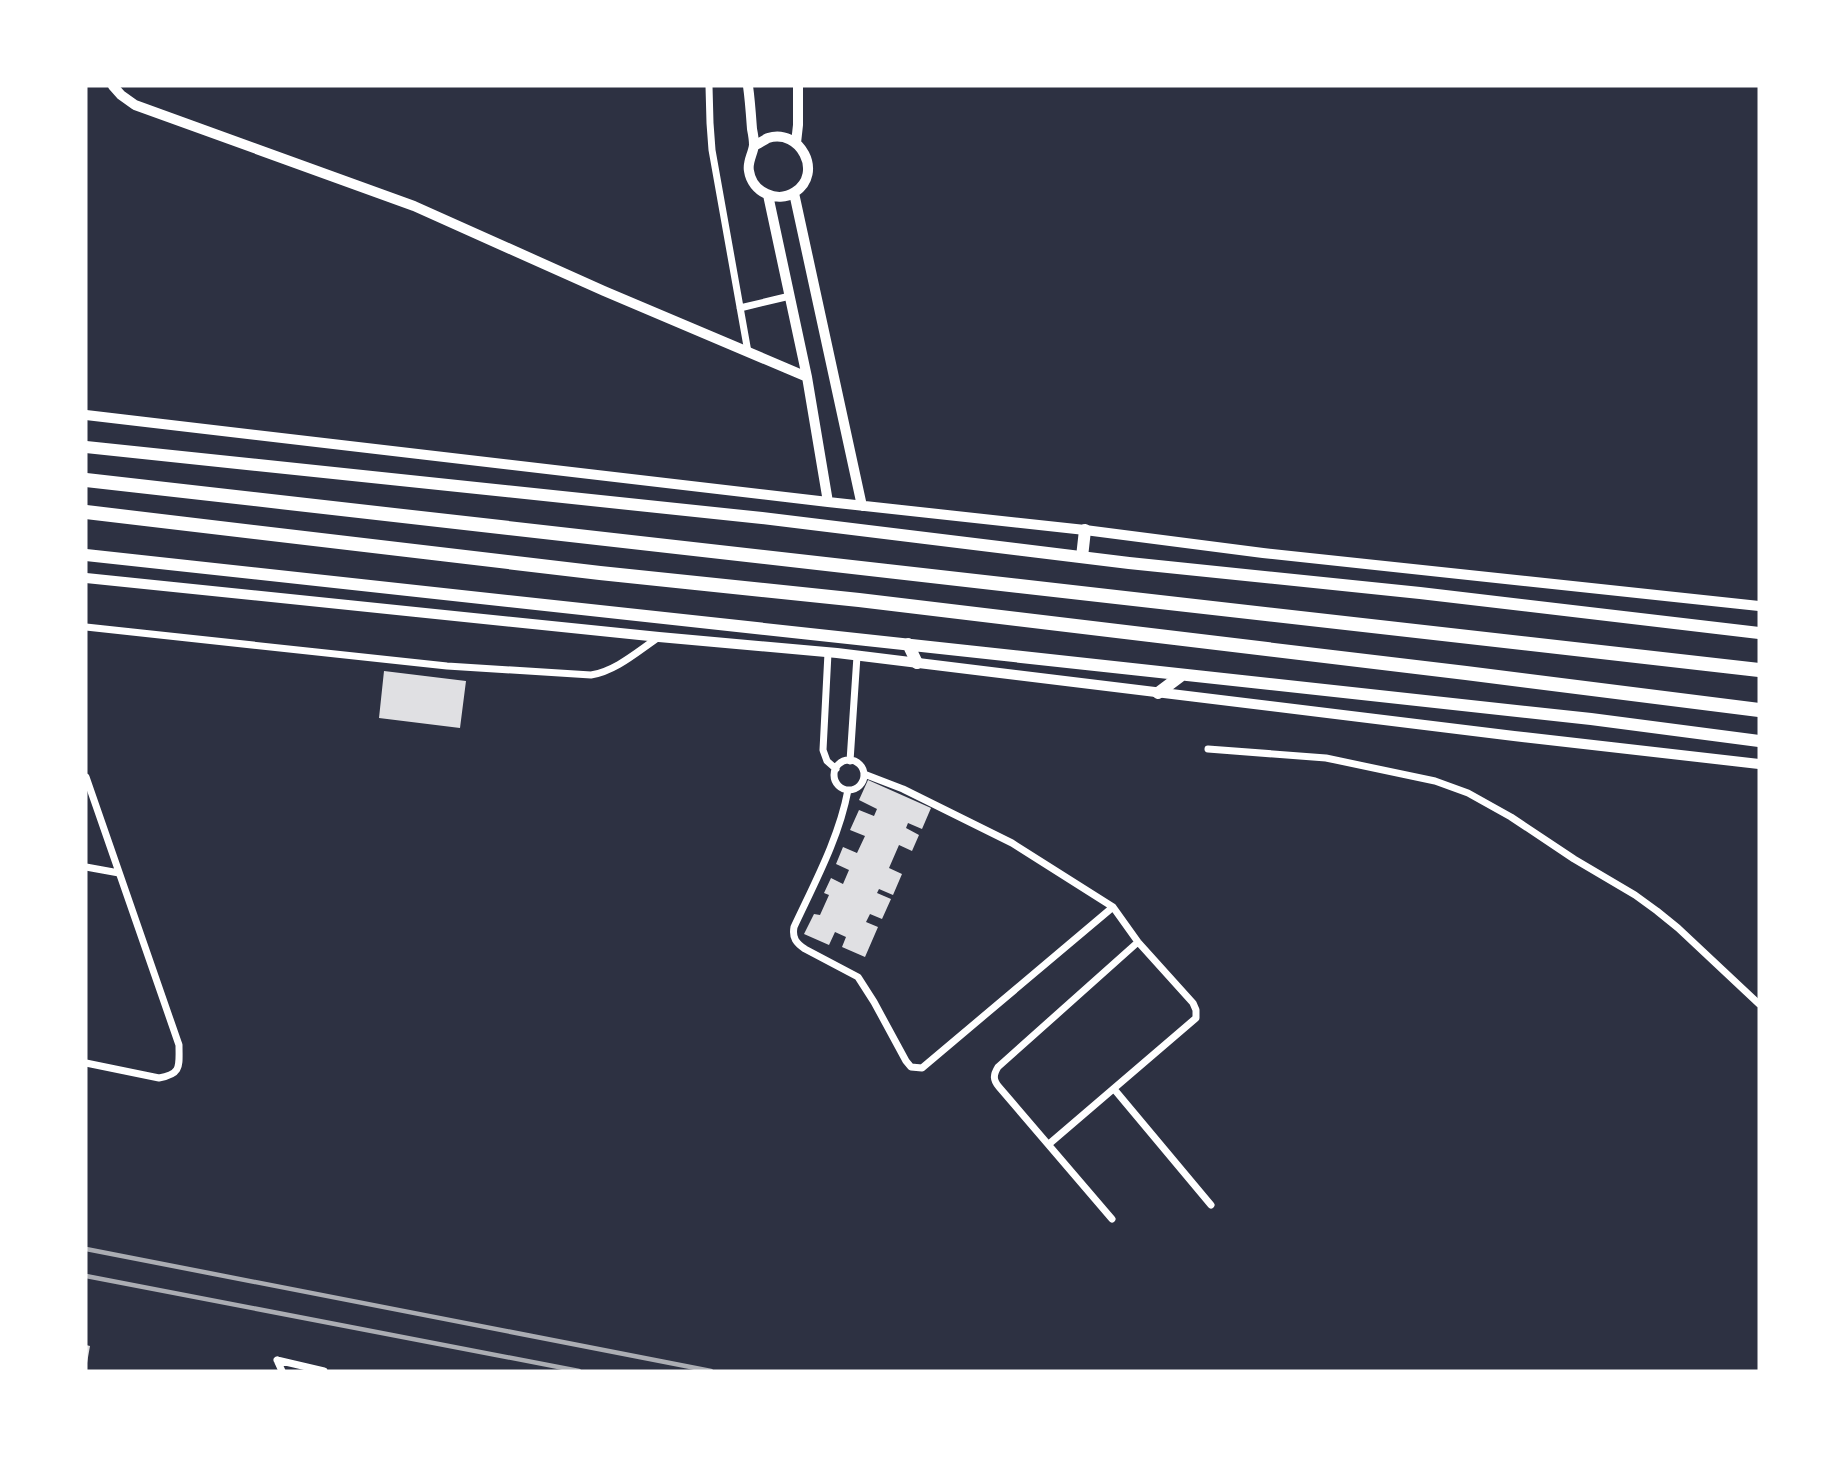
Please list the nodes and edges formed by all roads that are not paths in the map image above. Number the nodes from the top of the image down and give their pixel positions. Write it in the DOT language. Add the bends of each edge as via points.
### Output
graph roads {
  1 [pos="113,86"];
  2 [pos="709,86"];
  3 [pos="748,86"];
  4 [pos="798,86"];
  5 [pos="796,143"];
  6 [pos="754,146"];
  7 [pos="794,193"];
  8 [pos="768,195"];
  9 [pos="790,296"];
  10 [pos="740,308"];
  11 [pos="748,352"];
  12 [pos="807,377"];
  13 [pos="86,415"];
  14 [pos="86,447"];
  15 [pos="86,480"];
  16 [pos="828,502"];
  17 [pos="862,506"];
  18 [pos="86,512"];
  19 [pos="1086,530"];
  20 [pos="86,555"];
  21 [pos="1082,557"];
  22 [pos="86,578"];
  23 [pos="1759,606"];
  24 [pos="86,627"];
  25 [pos="1759,633"];
  26 [pos="659,637"];
  27 [pos="908,644"];
  28 [pos="828,653"];
  29 [pos="857,656"];
  30 [pos="917,663"];
  31 [pos="1759,670"];
  32 [pos="1182,675"];
  33 [pos="1158,693"];
  34 [pos="1759,710"];
  35 [pos="1759,741"];
  36 [pos="1208,749"];
  37 [pos="850,761"];
  38 [pos="1759,764"];
  39 [pos="836,769"];
  40 [pos="863,774"];
  41 [pos="86,777"];
  42 [pos="848,790"];
  43 [pos="86,867"];
  44 [pos="119,873"];
  45 [pos="1113,907"];
  46 [pos="1138,942"];
  47 [pos="1759,1004"];
  48 [pos="86,1063"];
  49 [pos="1114,1089"];
  50 [pos="1049,1144"];
  51 [pos="1211,1205"];
  52 [pos="1112,1219"];
  53 [pos="282,1371"];
  54 [pos="324,1371"];
  1 -- 11 [label="street" via="135,104 414,206"];
  2 -- 10 [label="street" via="712,150"];
  3 -- 6 [label="street"];
  4 -- 5 [label="street"];
  5 -- 6 [label="street" via="783,137 769,138"];
  5 -- 7 [label="street" via="804,151 808,174"];
  6 -- 8 [label="street" via="749,173 752,183"];
  7 -- 8 [label="street"];
  7 -- 17 [label="street"];
  8 -- 9 [label="street"];
  9 -- 10 [label="street"];
  9 -- 12 [label="street"];
  10 -- 11 [label="street"];
  11 -- 12 [label="street"];
  12 -- 16 [label="street"];
  13 -- 16 [label="street"];
  14 -- 21 [label="highway" via="748,516"];
  15 -- 31 [label="highway"];
  16 -- 17 [label="street"];
  17 -- 19 [label="street"];
  18 -- 34 [label="highway"];
  19 -- 21 [label="highway"];
  19 -- 23 [label="street"];
  20 -- 27 [label="highway"];
  21 -- 25 [label="highway"];
  22 -- 26 [label="street"];
  24 -- 26 [label="street" via="447,666 591,675 611,669"];
  26 -- 28 [label="street"];
  27 -- 30 [label="highway"];
  27 -- 32 [label="highway"];
  28 -- 29 [label="street"];
  28 -- 39 [label="street" via="823,750"];
  29 -- 30 [label="street"];
  29 -- 37 [label="street"];
  30 -- 33 [label="street"];
  32 -- 33 [label="highway"];
  32 -- 35 [label="highway"];
  33 -- 38 [label="street"];
  36 -- 47 [label="street" via="1326,758 1468,793 1635,895 1678,928"];
  37 -- 39 [label="street"];
  37 -- 40 [label="street" via="858,763"];
  39 -- 42 [label="street" via="838,785"];
  40 -- 42 [label="street" via="860,786"];
  40 -- 45 [label="street" via="1012,843"];
  41 -- 44 [label="street"];
  42 -- 45 [label="street" via="837,832 794,927 794,939 858,977 906,1061 917,1069"];
  43 -- 44 [label="street"];
  44 -- 48 [label="street" via="178,1045 179,1062 171,1076 159,1078"];
  45 -- 46 [label="street"];
  46 -- 49 [label="street" via="1193,1003 1196,1018"];
  46 -- 50 [label="street" via="994,1074 999,1087"];
  49 -- 50 [label="street"];
  49 -- 51 [label="street"];
  50 -- 52 [label="street"];
  53 -- 54 [label="street" via="277,1360"];
}
